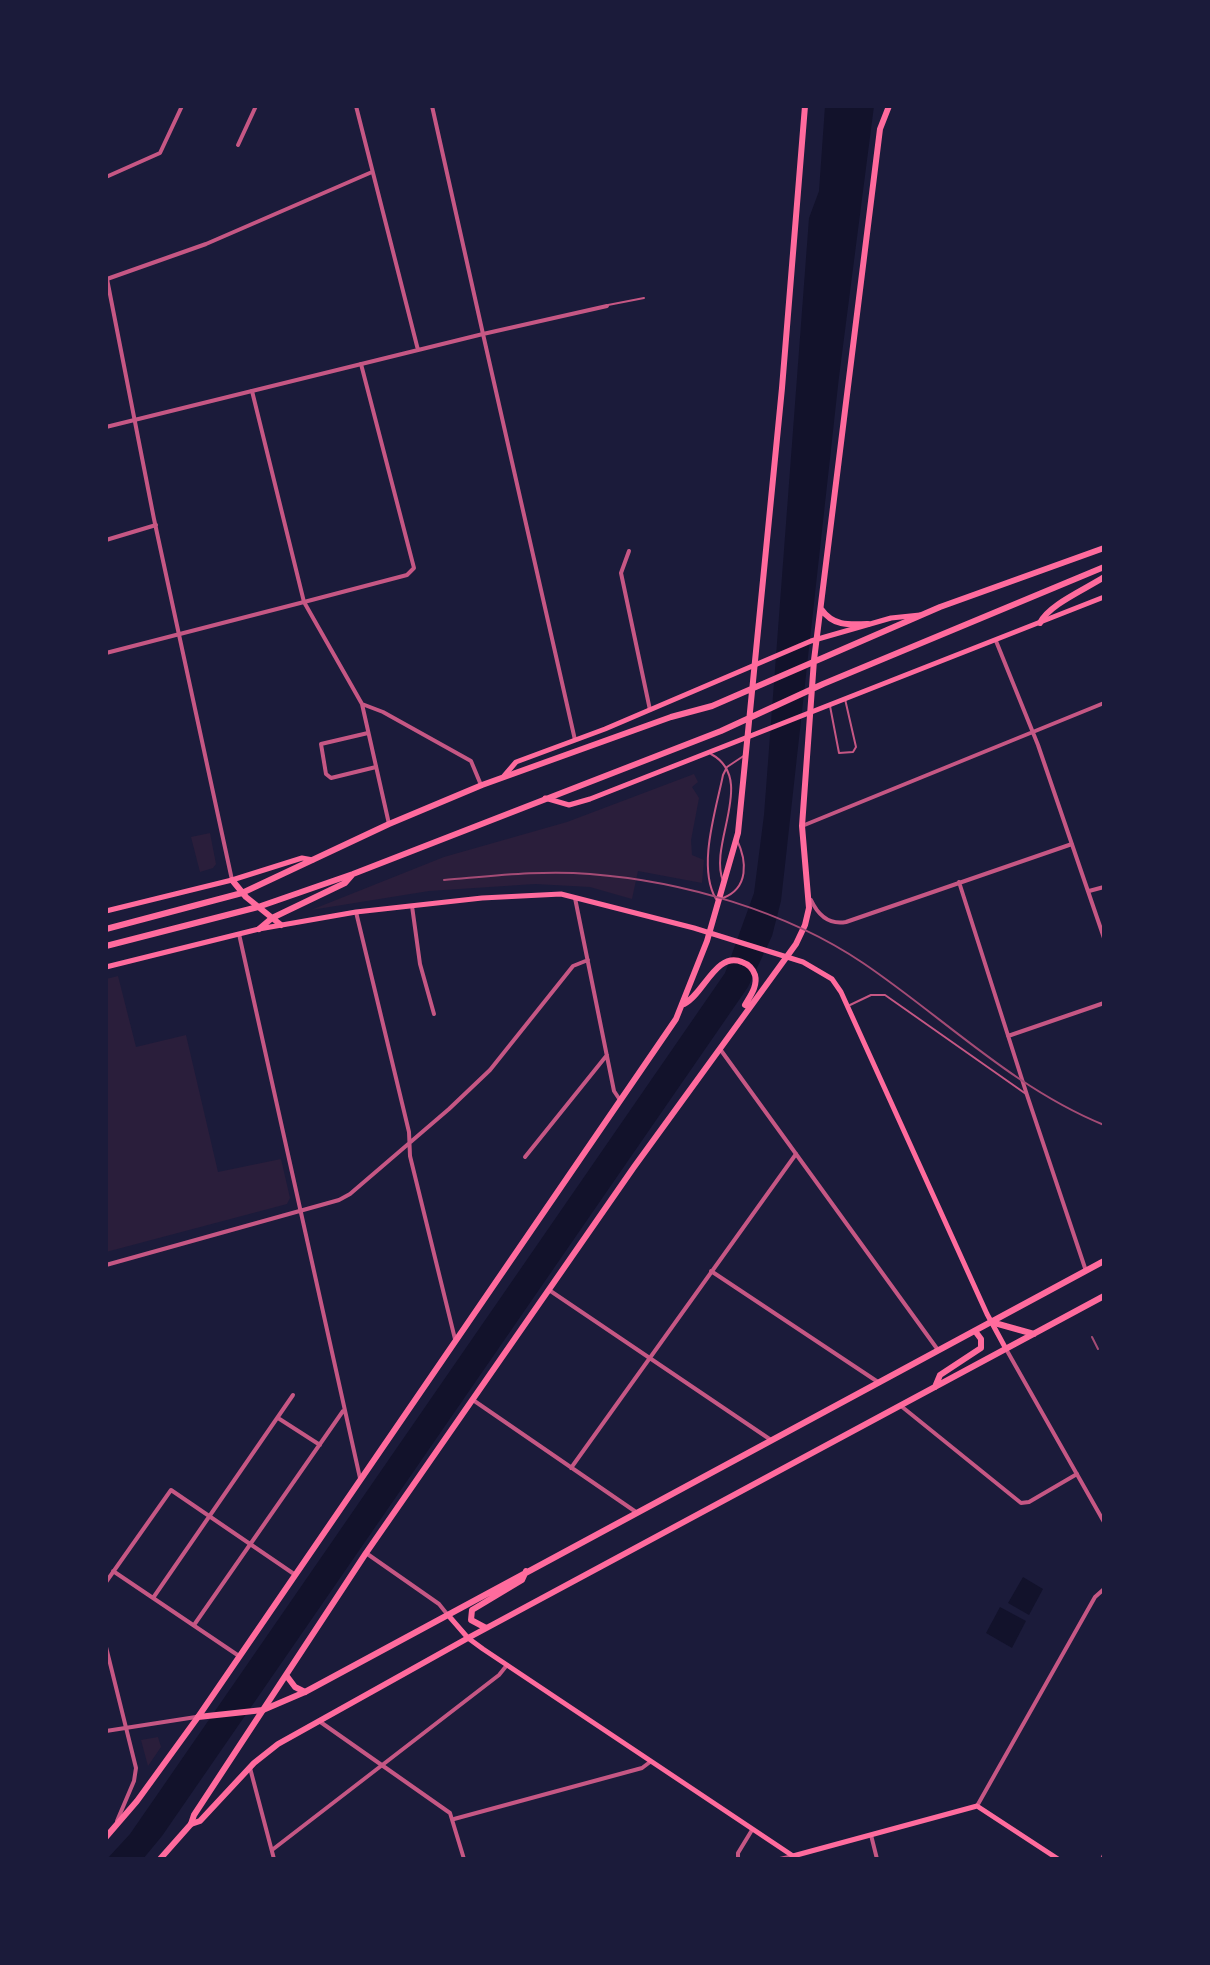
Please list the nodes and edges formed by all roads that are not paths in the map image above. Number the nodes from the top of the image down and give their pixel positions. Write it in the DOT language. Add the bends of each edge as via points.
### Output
graph roads {
  1 [pos="182,106"];
  2 [pos="256,106"];
  3 [pos="356,106"];
  4 [pos="432,106"];
  5 [pos="805,106"];
  6 [pos="886,106"];
  7 [pos="238,145"];
  8 [pos="372,172"];
  9 [pos="106,177"];
  10 [pos="106,279"];
  11 [pos="644,298"];
  12 [pos="607,306"];
  13 [pos="483,334"];
  14 [pos="418,350"];
  15 [pos="361,364"];
  16 [pos="252,391"];
  17 [pos="134,420"];
  18 [pos="106,427"];
  19 [pos="156,525"];
  20 [pos="106,540"];
  21 [pos="1104,548"];
  22 [pos="629,551"];
  23 [pos="1104,567"];
  24 [pos="1104,577"];
  25 [pos="1104,597"];
  26 [pos="304,602"];
  27 [pos="819,607"];
  28 [pos="921,615"];
  29 [pos="1040,623"];
  30 [pos="868,624"];
  31 [pos="179,635"];
  32 [pos="814,640"];
  33 [pos="996,641"];
  34 [pos="106,653"];
  35 [pos="812,661"];
  36 [pos="753,664"];
  37 [pos="751,690"];
  38 [pos="809,692"];
  39 [pos="845,699"];
  40 [pos="1104,703"];
  41 [pos="362,704"];
  42 [pos="830,705"];
  43 [pos="650,710"];
  44 [pos="807,714"];
  45 [pos="749,717"];
  46 [pos="1033,732"];
  47 [pos="368,733"];
  48 [pos="747,736"];
  49 [pos="575,740"];
  50 [pos="706,753"];
  51 [pos="746,754"];
  52 [pos="376,767"];
  53 [pos="727,767"];
  54 [pos="744,773"];
  55 [pos="502,777"];
  56 [pos="732,784"];
  57 [pos="482,785"];
  58 [pos="545,798"];
  59 [pos="389,824"];
  60 [pos="802,826"];
  61 [pos="737,839"];
  62 [pos="1072,844"];
  63 [pos="313,860"];
  64 [pos="353,874"];
  65 [pos="232,880"];
  66 [pos="959,882"];
  67 [pos="724,885"];
  68 [pos="1104,887"];
  69 [pos="1089,891"];
  70 [pos="242,893"];
  71 [pos="575,896"];
  72 [pos="809,896"];
  73 [pos="718,900"];
  74 [pos="412,904"];
  75 [pos="258,907"];
  76 [pos="106,911"];
  77 [pos="356,912"];
  78 [pos="272,918"];
  79 [pos="281,925"];
  80 [pos="106,929"];
  81 [pos="259,929"];
  82 [pos="708,932"];
  83 [pos="239,934"];
  84 [pos="1104,938"];
  85 [pos="106,946"];
  86 [pos="786,957"];
  87 [pos="588,960"];
  88 [pos="106,967"];
  89 [pos="1104,1003"];
  90 [pos="684,1004"];
  91 [pos="849,1006"];
  92 [pos="745,1011"];
  93 [pos="434,1014"];
  94 [pos="1008,1036"];
  95 [pos="718,1047"];
  96 [pos="607,1055"];
  97 [pos="1027,1095"];
  98 [pos="621,1100"];
  99 [pos="410,1142"];
  100 [pos="796,1154"];
  101 [pos="525,1157"];
  102 [pos="300,1210"];
  103 [pos="1104,1261"];
  104 [pos="106,1265"];
  105 [pos="711,1271"];
  106 [pos="1086,1271"];
  107 [pos="549,1290"];
  108 [pos="1104,1296"];
  109 [pos="991,1322"];
  110 [pos="975,1331"];
  111 [pos="1034,1334"];
  112 [pos="455,1339"];
  113 [pos="1006,1349"];
  114 [pos="939,1351"];
  115 [pos="649,1358"];
  116 [pos="880,1384"];
  117 [pos="935,1387"];
  118 [pos="293,1395"];
  119 [pos="473,1400"];
  120 [pos="900,1406"];
  121 [pos="344,1409"];
  122 [pos="278,1418"];
  123 [pos="771,1440"];
  124 [pos="320,1445"];
  125 [pos="571,1468"];
  126 [pos="1077,1474"];
  127 [pos="360,1478"];
  128 [pos="638,1513"];
  129 [pos="210,1517"];
  130 [pos="1104,1522"];
  131 [pos="250,1545"];
  132 [pos="366,1553"];
  133 [pos="113,1571"];
  134 [pos="526,1571"];
  135 [pos="294,1574"];
  136 [pos="106,1582"];
  137 [pos="1104,1589"];
  138 [pos="153,1598"];
  139 [pos="447,1614"];
  140 [pos="194,1625"];
  141 [pos="486,1628"];
  142 [pos="468,1638"];
  143 [pos="106,1647"];
  144 [pos="239,1656"];
  145 [pos="507,1665"];
  146 [pos="286,1675"];
  147 [pos="305,1692"];
  148 [pos="263,1710"];
  149 [pos="198,1717"];
  150 [pos="319,1721"];
  151 [pos="127,1728"];
  152 [pos="106,1731"];
  153 [pos="651,1761"];
  154 [pos="382,1765"];
  155 [pos="250,1767"];
  156 [pos="977,1806"];
  157 [pos="454,1819"];
  158 [pos="191,1824"];
  159 [pos="752,1829"];
  160 [pos="112,1830"];
  161 [pos="871,1835"];
  162 [pos="106,1837"];
  163 [pos="272,1850"];
  164 [pos="793,1856"];
  165 [pos="160,1859"];
  166 [pos="274,1859"];
  167 [pos="464,1859"];
  168 [pos="738,1859"];
  169 [pos="780,1859"];
  170 [pos="877,1859"];
  171 [pos="1058,1859"];
  1 -- 9 [label="street" via="160,153"];
  2 -- 7 [label="street"];
  3 -- 8 [label="street"];
  4 -- 13 [label="street"];
  5 -- 36 [label="main road"];
  6 -- 27 [label="main road"];
  8 -- 10 [label="street" via="206,244"];
  8 -- 14 [label="street"];
  10 -- 17 [label="street"];
  11 -- 12 [label="lane"];
  12 -- 13 [label="street"];
  13 -- 14 [label="street"];
  13 -- 49 [label="street"];
  14 -- 15 [label="street"];
  15 -- 16 [label="street"];
  15 -- 26 [label="street" via="414,564 407,575"];
  16 -- 17 [label="street"];
  16 -- 26 [label="street"];
  17 -- 18 [label="street"];
  17 -- 19 [label="street"];
  19 -- 20 [label="street"];
  19 -- 31 [label="street"];
  21 -- 28 [label="main road"];
  22 -- 43 [label="street" via="621,573"];
  23 -- 38 [label="main road"];
  24 -- 29 [label="main road"];
  25 -- 29 [label="main road"];
  26 -- 31 [label="street"];
  26 -- 41 [label="street"];
  27 -- 30 [label="main road" via="838,623"];
  27 -- 32 [label="main road"];
  28 -- 30 [label="main road"];
  28 -- 35 [label="main road"];
  29 -- 33 [label="main road"];
  30 -- 32 [label="main road"];
  31 -- 34 [label="street"];
  31 -- 65 [label="street"];
  32 -- 35 [label="main road"];
  32 -- 36 [label="main road"];
  33 -- 39 [label="main road"];
  33 -- 46 [label="street"];
  35 -- 37 [label="main road"];
  35 -- 38 [label="main road"];
  36 -- 37 [label="main road"];
  36 -- 43 [label="main road"];
  37 -- 45 [label="main road"];
  37 -- 55 [label="main road"];
  38 -- 44 [label="main road"];
  38 -- 45 [label="main road"];
  39 -- 42 [label="main road"];
  39 -- 42 [label="lane" via="853,752 839,753"];
  40 -- 46 [label="street"];
  41 -- 47 [label="street"];
  41 -- 57 [label="street" via="471,761"];
  42 -- 44 [label="main road"];
  43 -- 49 [label="main road"];
  44 -- 48 [label="main road"];
  44 -- 60 [label="main road"];
  45 -- 48 [label="main road"];
  45 -- 58 [label="main road"];
  46 -- 60 [label="street"];
  46 -- 62 [label="street"];
  47 -- 52 [label="street"];
  47 -- 52 [label="street" via="321,744 326,774 331,778"];
  48 -- 50 [label="main road"];
  48 -- 51 [label="main road"];
  49 -- 55 [label="main road" via="516,762"];
  50 -- 53 [label="lane"];
  50 -- 58 [label="main road" via="576,803"];
  51 -- 53 [label="lane"];
  51 -- 54 [label="main road"];
  52 -- 59 [label="street"];
  53 -- 56 [label="lane"];
  53 -- 73 [label="lane" via="708,855 709,885"];
  54 -- 56 [label="lane"];
  54 -- 61 [label="main road"];
  55 -- 57 [label="main road"];
  56 -- 67 [label="lane" via="719,865"];
  57 -- 59 [label="main road"];
  58 -- 64 [label="main road"];
  59 -- 63 [label="main road"];
  60 -- 72 [label="main road"];
  61 -- 67 [label="main road"];
  61 -- 73 [label="lane" via="745,870 736,890"];
  62 -- 66 [label="street"];
  62 -- 69 [label="street"];
  63 -- 65 [label="main road" via="302,858"];
  63 -- 70 [label="main road"];
  64 -- 75 [label="main road"];
  64 -- 78 [label="main road" via="345,883"];
  65 -- 70 [label="main road"];
  65 -- 76 [label="main road"];
  66 -- 72 [label="street" via="838,924 825,919"];
  66 -- 94 [label="street"];
  67 -- 73 [label="main road"];
  68 -- 69 [label="street"];
  69 -- 84 [label="street"];
  70 -- 75 [label="main road"];
  70 -- 80 [label="main road"];
  71 -- 74 [label="main road"];
  71 -- 82 [label="main road"];
  71 -- 87 [label="street"];
  72 -- 86 [label="main road" via="805,925"];
  73 -- 82 [label="main road"];
  74 -- 77 [label="main road"];
  74 -- 93 [label="street"];
  75 -- 78 [label="main road"];
  75 -- 85 [label="main road"];
  77 -- 79 [label="main road"];
  77 -- 99 [label="street"];
  78 -- 79 [label="main road"];
  78 -- 81 [label="main road"];
  79 -- 81 [label="main road"];
  81 -- 83 [label="main road"];
  82 -- 86 [label="main road"];
  82 -- 90 [label="main road"];
  83 -- 88 [label="main road"];
  83 -- 102 [label="street"];
  86 -- 91 [label="main road" via="832,979"];
  86 -- 92 [label="main road"];
  87 -- 96 [label="street"];
  87 -- 99 [label="street" via="573,966 490,1070"];
  89 -- 94 [label="street"];
  90 -- 92 [label="main road" via="718,967 733,960 744,962 754,973 755,988"];
  90 -- 98 [label="main road"];
  91 -- 97 [label="lane" via="871,995 885,995"];
  91 -- 109 [label="main road"];
  92 -- 95 [label="main road"];
  94 -- 97 [label="street"];
  95 -- 100 [label="street"];
  95 -- 107 [label="main road"];
  96 -- 98 [label="street" via="614,1091"];
  96 -- 101 [label="street"];
  97 -- 106 [label="street"];
  98 -- 112 [label="main road"];
  99 -- 102 [label="street" via="350,1194"];
  99 -- 112 [label="street"];
  100 -- 105 [label="street"];
  100 -- 114 [label="street"];
  102 -- 104 [label="street"];
  102 -- 121 [label="street"];
  103 -- 106 [label="main road"];
  105 -- 115 [label="street"];
  105 -- 116 [label="street"];
  106 -- 109 [label="main road"];
  107 -- 115 [label="street"];
  107 -- 119 [label="main road"];
  108 -- 111 [label="main road"];
  109 -- 110 [label="main road"];
  109 -- 111 [label="main road"];
  109 -- 113 [label="main road"];
  110 -- 114 [label="main road"];
  110 -- 117 [label="main road" via="981,1348 940,1375"];
  111 -- 113 [label="main road"];
  112 -- 127 [label="main road"];
  113 -- 117 [label="main road"];
  113 -- 126 [label="street"];
  114 -- 116 [label="main road"];
  115 -- 123 [label="street"];
  115 -- 125 [label="street"];
  116 -- 123 [label="main road"];
  117 -- 120 [label="main road"];
  118 -- 122 [label="street"];
  119 -- 125 [label="street"];
  119 -- 132 [label="main road"];
  120 -- 126 [label="street" via="1021,1503"];
  120 -- 141 [label="main road"];
  121 -- 124 [label="street"];
  121 -- 127 [label="street"];
  122 -- 124 [label="street"];
  122 -- 129 [label="street"];
  123 -- 128 [label="main road"];
  124 -- 131 [label="street"];
  125 -- 128 [label="street"];
  126 -- 130 [label="street"];
  127 -- 135 [label="main road"];
  128 -- 134 [label="main road"];
  129 -- 131 [label="street"];
  129 -- 133 [label="street" via="170,1491"];
  129 -- 138 [label="street"];
  131 -- 135 [label="street"];
  131 -- 140 [label="street"];
  132 -- 139 [label="street"];
  132 -- 146 [label="main road"];
  133 -- 136 [label="street"];
  133 -- 138 [label="street"];
  134 -- 139 [label="main road"];
  134 -- 141 [label="main road" via="522,1580 472,1610 471,1620"];
  135 -- 144 [label="main road"];
  137 -- 156 [label="street"];
  138 -- 140 [label="street"];
  139 -- 142 [label="main road"];
  139 -- 147 [label="main road"];
  140 -- 144 [label="street"];
  141 -- 142 [label="main road"];
  142 -- 145 [label="main road"];
  142 -- 150 [label="main road"];
  143 -- 151 [label="street"];
  144 -- 149 [label="main road"];
  145 -- 153 [label="main road"];
  145 -- 154 [label="street"];
  146 -- 147 [label="main road"];
  146 -- 148 [label="main road"];
  147 -- 148 [label="main road"];
  148 -- 149 [label="main road"];
  148 -- 158 [label="main road"];
  149 -- 151 [label="street"];
  149 -- 160 [label="main road"];
  150 -- 154 [label="street"];
  150 -- 155 [label="main road"];
  151 -- 152 [label="street"];
  151 -- 160 [label="street" via="136,1774"];
  153 -- 157 [label="street" via="642,1768"];
  153 -- 159 [label="main road"];
  154 -- 157 [label="street"];
  154 -- 163 [label="street"];
  155 -- 158 [label="main road" via="200,1821"];
  155 -- 163 [label="street"];
  156 -- 161 [label="main road"];
  156 -- 171 [label="main road"];
  157 -- 167 [label="street"];
  158 -- 165 [label="main road"];
  159 -- 164 [label="main road"];
  159 -- 168 [label="street"];
  160 -- 162 [label="main road"];
  161 -- 164 [label="main road"];
  161 -- 170 [label="street"];
  163 -- 166 [label="street"];
  164 -- 169 [label="street"];
}
